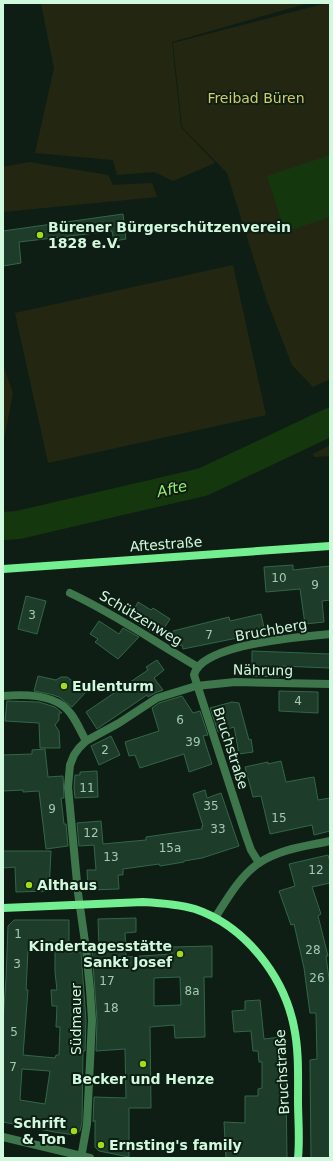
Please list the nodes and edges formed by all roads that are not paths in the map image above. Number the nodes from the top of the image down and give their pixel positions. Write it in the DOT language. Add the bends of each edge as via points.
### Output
graph roads {
  1 [pos="330,546"];
  2 [pos="3,569"];
  3 [pos="70,593"];
  4 [pos="330,634"];
  5 [pos="198,667"];
  6 [pos="330,684"];
  7 [pos="196,686"];
  8 [pos="3,696"];
  9 [pos="86,741"];
  10 [pos="330,841"];
  11 [pos="259,863"];
  12 [pos="80,904"];
  13 [pos="3,908"];
  14 [pos="215,918"];
  15 [pos="3,1137"];
  16 [pos="84,1157"];
  17 [pos="298,1158"];
  1 -- 2 [label="main road, Aftestraße"];
  3 -- 5 [label="street, Schützenweg" via="114,616"];
  4 -- 5 [label="street, Bruchberg" via="254,644 216,656"];
  5 -- 7 [label="street" via="194,675"];
  6 -- 7 [label="street, Nährung" via="235,682"];
  7 -- 9 [label="street" via="157,698"];
  7 -- 11 [label="street, Bruchstraße" via="246,836"];
  8 -- 9 [label="street" via="28,695 58,703 70,713"];
  9 -- 12 [label="street, Südmauer" via="74,755 70,765 68,788"];
  10 -- 11 [label="street" via="281,852"];
  11 -- 14 [label="street" via="229,895"];
  12 -- 13 [label="main road, Bruchstraße"];
  12 -- 14 [label="main road, Bruchstraße" via="166,903 194,909"];
  12 -- 16 [label="street, Südmauer" via="92,1020"];
  14 -- 17 [label="main road, Bruchstraße" via="236,932 259,955 273,973 288,1004 297,1058"];
  15 -- 16 [label="street"];
}
